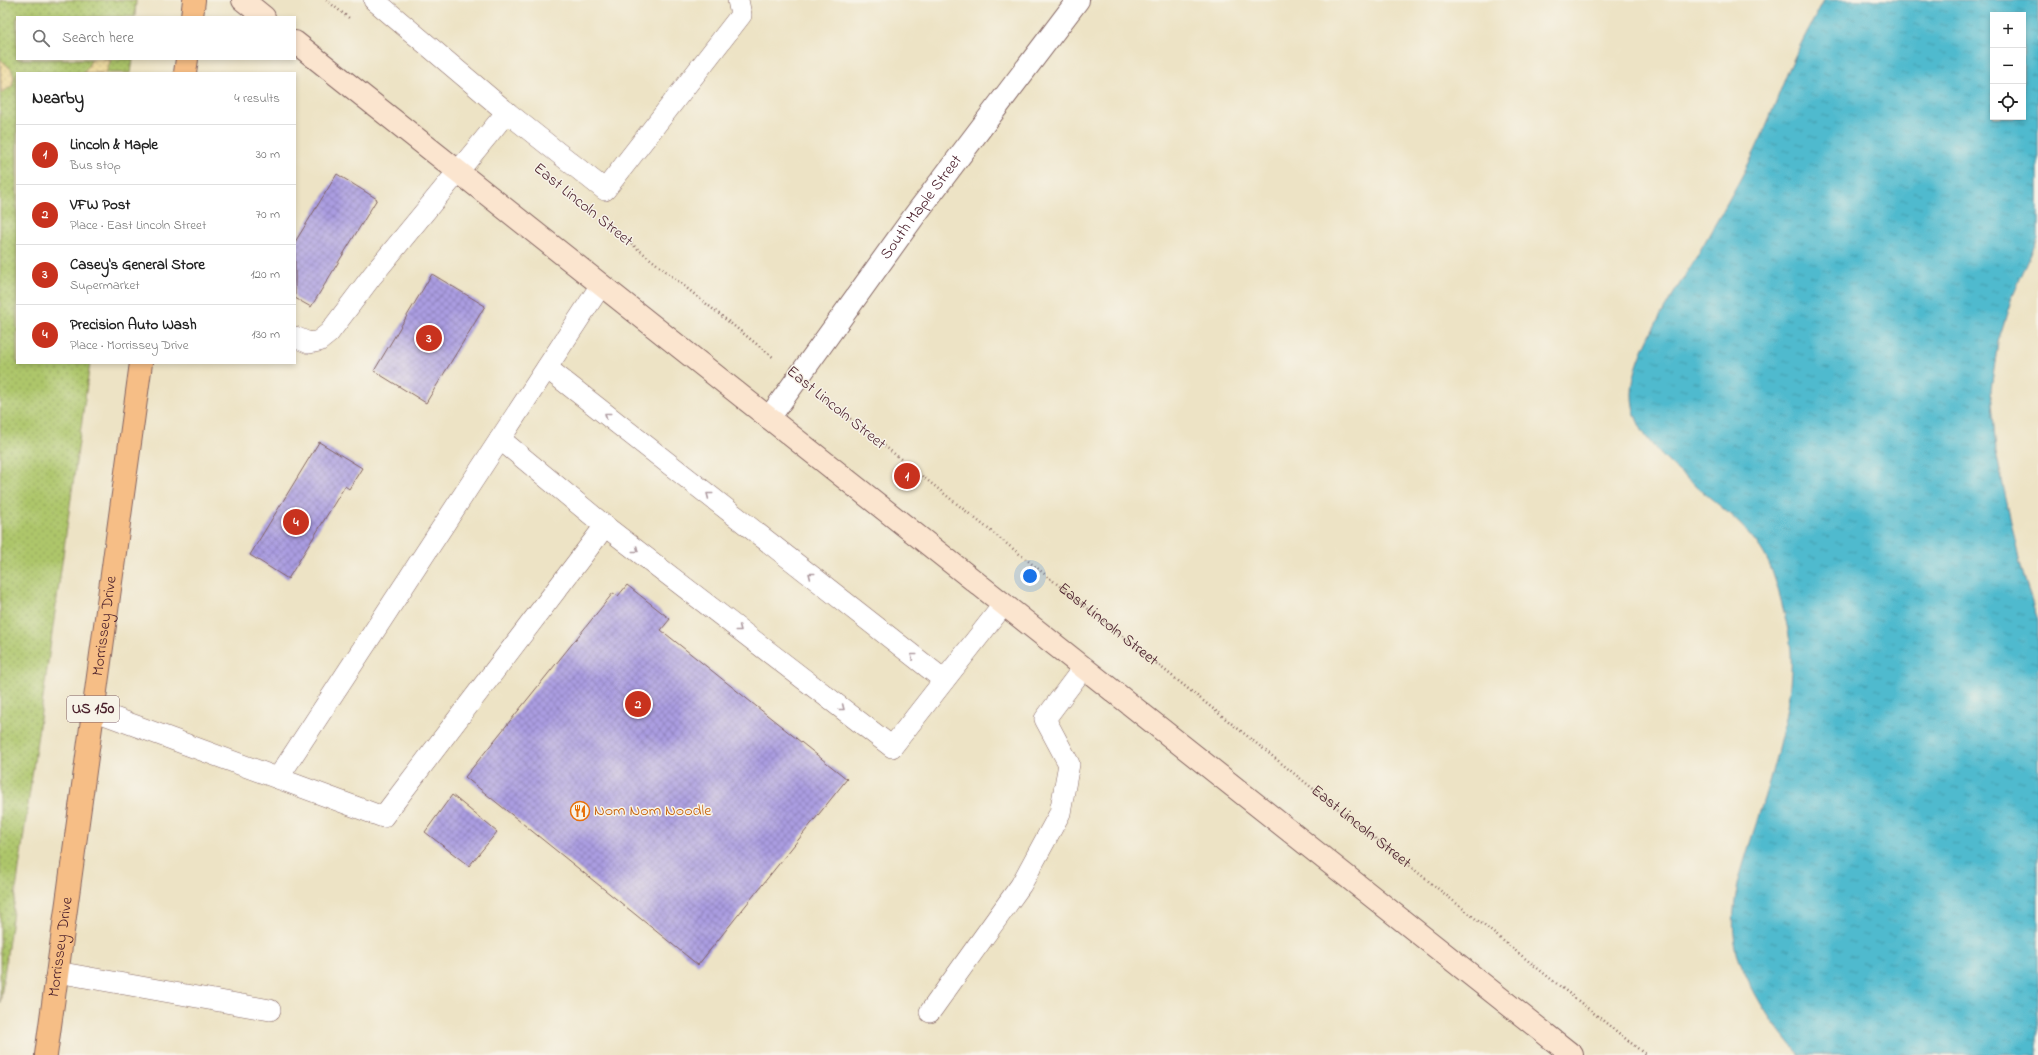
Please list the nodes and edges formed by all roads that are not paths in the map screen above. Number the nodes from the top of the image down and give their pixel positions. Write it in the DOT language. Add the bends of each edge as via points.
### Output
graph roads {
  1 [pos="194,0"];
  2 [pos="243,0"];
  3 [pos="374,0"];
  4 [pos="738,0"];
  5 [pos="1078,0"];
  6 [pos="192,16"];
  7 [pos="263,16"];
  8 [pos="296,43"];
  9 [pos="187,60"];
  10 [pos="185,72"];
  11 [pos="508,112"];
  12 [pos="458,171"];
  13 [pos="601,285"];
  14 [pos="296,338"];
  15 [pos="141,364"];
  16 [pos="547,368"];
  17 [pos="769,418"];
  18 [pos="500,439"];
  19 [pos="605,526"];
  20 [pos="1004,604"];
  21 [pos="1084,667"];
  22 [pos="944,680"];
  23 [pos="93,710"];
  24 [pos="278,778"];
  25 [pos="57,972"];
  26 [pos="270,1010"];
  27 [pos="930,1012"];
  28 [pos="46,1055"];
  29 [pos="1572,1055"];
  1 -- 6 [label="main road"];
  2 -- 7 [label="main road"];
  3 -- 11 [label="lane"];
  4 -- 11 [label="lane" via="741,15 605,190"];
  5 -- 17 [label="street, South Maple Street" via="916,215"];
  8 -- 12 [label="main road"];
  9 -- 10 [label="main road"];
  11 -- 12 [label="lane"];
  12 -- 13 [label="main road"];
  12 -- 14 [label="lane" via="329,333 319,341 309,343"];
  13 -- 16 [label="lane"];
  13 -- 17 [label="main road"];
  15 -- 23 [label="main road, Morrissey Drive / US 150"];
  16 -- 18 [label="lane"];
  22 -- 16 [label="lane, one-way"];
  17 -- 20 [label="main road"];
  18 -- 19 [label="lane"];
  18 -- 24 [label="lane"];
  19 -- 22 [label="lane, one-way" via="892,747"];
  19 -- 24 [label="lane" via="383,817"];
  20 -- 21 [label="main road"];
  20 -- 22 [label="lane"];
  21 -- 27 [label="lane" via="1045,719 1069,764 1060,813 1020,884"];
  21 -- 29 [label="main road"];
  23 -- 24 [label="lane"];
  23 -- 25 [label="main road, Morrissey Drive / US 150"];
  25 -- 26 [label="lane"];
  25 -- 28 [label="main road, Morrissey Drive / US 150"];
}
